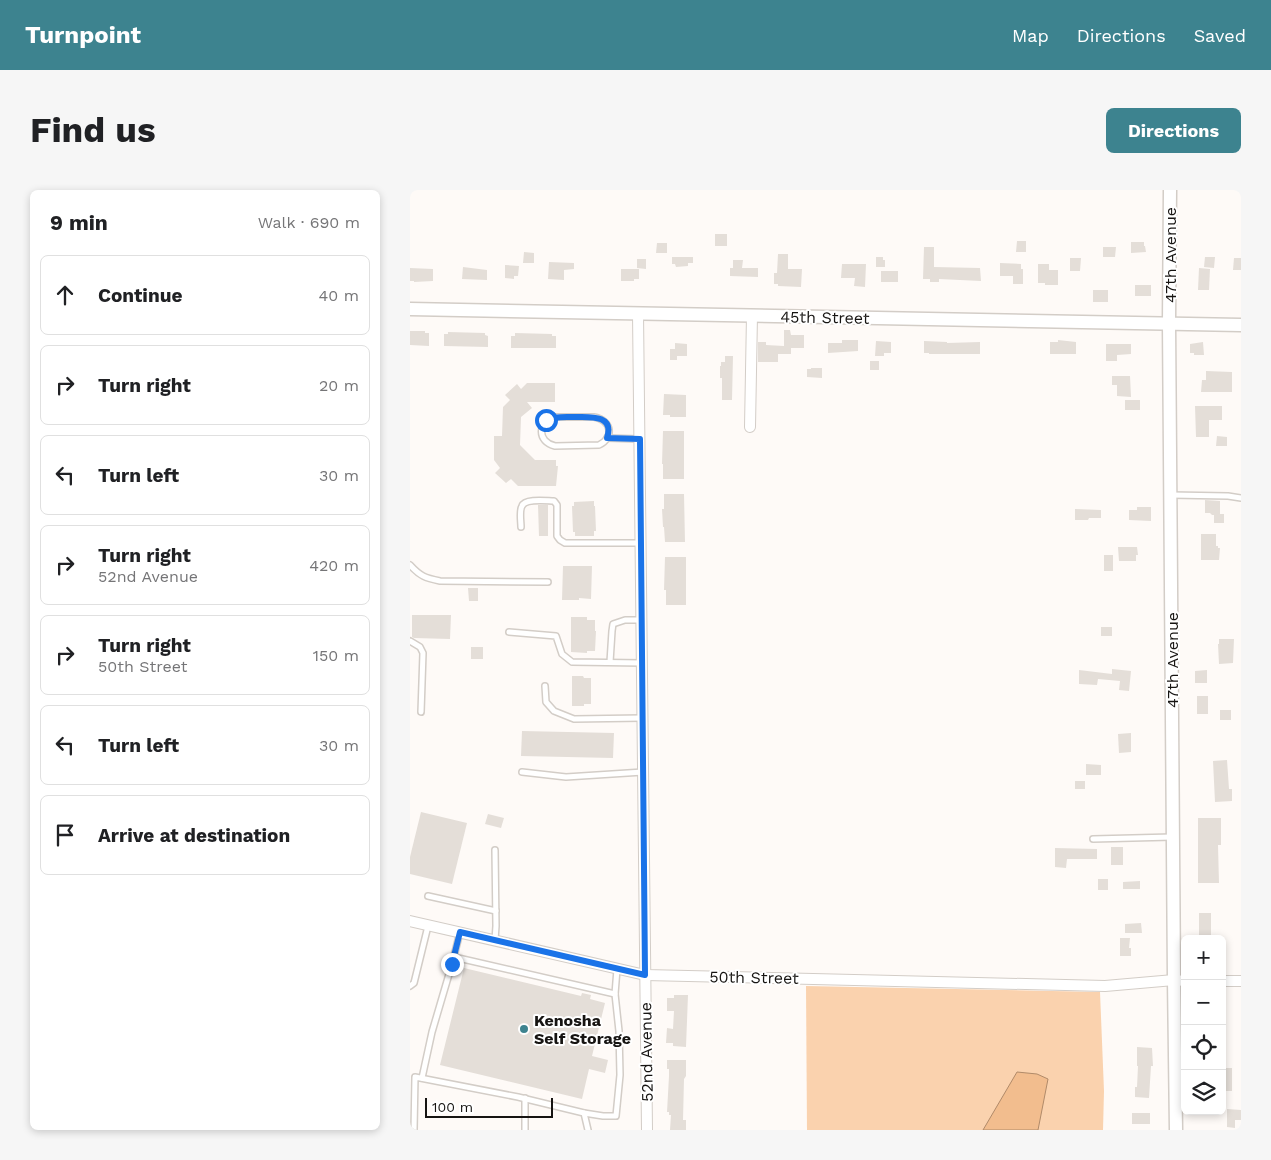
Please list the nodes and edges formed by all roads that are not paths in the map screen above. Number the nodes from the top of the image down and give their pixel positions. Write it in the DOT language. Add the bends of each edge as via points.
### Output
graph roads {
  1 [pos="1170,190"];
  2 [pos="410,309"];
  3 [pos="638,313"];
  4 [pos="752,315"];
  5 [pos="1169,323"];
  6 [pos="1241,324"];
  7 [pos="750,427"];
  8 [pos="607,438"];
  9 [pos="640,439"];
  10 [pos="1170,495"];
  11 [pos="1241,498"];
  12 [pos="521,527"];
  13 [pos="640,543"];
  14 [pos="410,565"];
  15 [pos="548,582"];
  16 [pos="641,620"];
  17 [pos="509,632"];
  18 [pos="410,641"];
  19 [pos="610,662"];
  20 [pos="642,663"];
  21 [pos="546,686"];
  22 [pos="421,712"];
  23 [pos="642,718"];
  24 [pos="522,772"];
  25 [pos="643,772"];
  26 [pos="1173,837"];
  27 [pos="1093,839"];
  28 [pos="495,850"];
  29 [pos="428,896"];
  30 [pos="496,911"];
  31 [pos="410,921"];
  32 [pos="428,925"];
  33 [pos="460,932"];
  34 [pos="495,940"];
  35 [pos="454,957"];
  36 [pos="617,968"];
  37 [pos="645,975"];
  38 [pos="1179,981"];
  39 [pos="1226,981"];
  40 [pos="1241,981"];
  41 [pos="410,986"];
  42 [pos="615,994"];
  43 [pos="422,1078"];
  44 [pos="525,1098"];
  45 [pos="584,1113"];
  46 [pos="414,1130"];
  47 [pos="525,1130"];
  48 [pos="588,1130"];
  49 [pos="647,1130"];
  50 [pos="1176,1130"];
  1 -- 5 [label="street, 47th Avenue"];
  2 -- 3 [label="street, 45th Street"];
  3 -- 4 [label="street, 45th Street"];
  3 -- 9 [label="street, 52nd Avenue"];
  4 -- 5 [label="street, 45th Street"];
  4 -- 7 [label="street"];
  5 -- 6 [label="street, 45th Street"];
  5 -- 10 [label="street, 47th Avenue"];
  8 -- 8 [label="lane" via="606,423 594,417 551,418 546,420 542,429 546,442 555,446 599,445"];
  8 -- 9 [label="lane"];
  9 -- 13 [label="street, 52nd Avenue"];
  10 -- 11 [label="lane"];
  10 -- 26 [label="street, 47th Avenue"];
  12 -- 13 [label="lane" via="521,506 524,503 554,501 557,505 557,536 565,543"];
  13 -- 16 [label="street, 52nd Avenue"];
  14 -- 15 [label="lane" via="417,573 440,581"];
  16 -- 19 [label="lane" via="613,624"];
  16 -- 20 [label="street, 52nd Avenue"];
  17 -- 19 [label="lane" via="556,636 562,654 572,662"];
  18 -- 22 [label="lane" via="420,646 424,653"];
  19 -- 20 [label="lane"];
  20 -- 23 [label="street, 52nd Avenue"];
  21 -- 23 [label="lane" via="546,702 554,711 574,719"];
  23 -- 25 [label="street, 52nd Avenue"];
  24 -- 25 [label="lane" via="566,777"];
  25 -- 37 [label="street, 52nd Avenue"];
  26 -- 27 [label="lane"];
  26 -- 38 [label="street, 47th Avenue"];
  28 -- 30 [label="lane"];
  29 -- 30 [label="lane"];
  30 -- 34 [label="lane"];
  31 -- 32 [label="street, 50th Street"];
  32 -- 33 [label="street, 50th Street"];
  32 -- 41 [label="lane" via="414,984"];
  33 -- 34 [label="street, 50th Street"];
  33 -- 35 [label="lane"];
  34 -- 36 [label="street, 50th Street"];
  35 -- 42 [label="lane"];
  35 -- 43 [label="lane"];
  36 -- 37 [label="street, 50th Street"];
  36 -- 42 [label="lane"];
  37 -- 38 [label="street, 50th Street" via="1105,986"];
  37 -- 49 [label="street, 52nd Avenue"];
  38 -- 50 [label="street, 47th Avenue"];
  39 -- 40 [label="street"];
  42 -- 45 [label="lane" via="620,1075 616,1116"];
  43 -- 44 [label="lane"];
  43 -- 46 [label="lane" via="415,1077"];
  44 -- 45 [label="lane"];
  44 -- 47 [label="lane"];
  45 -- 48 [label="lane"];
}
